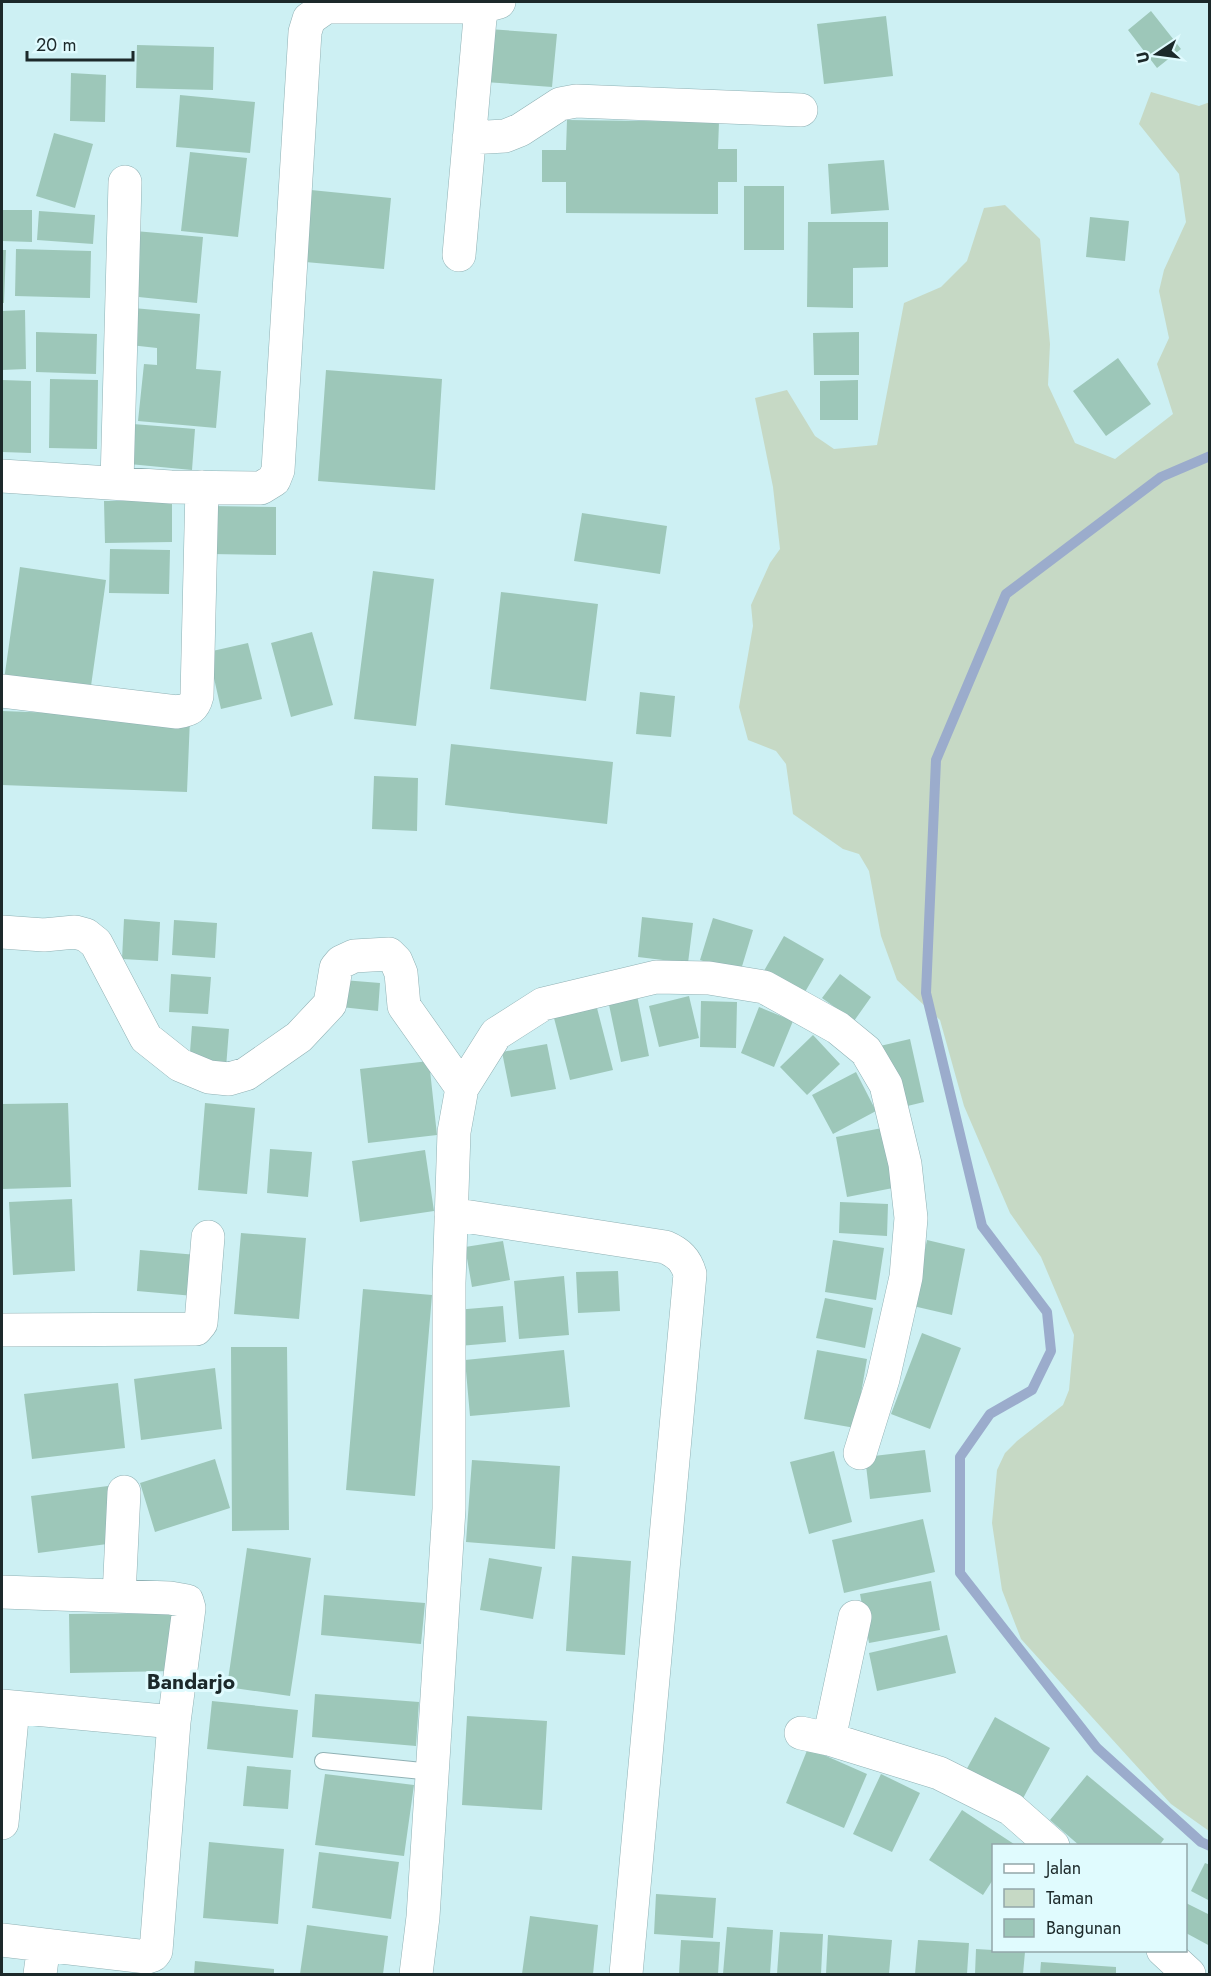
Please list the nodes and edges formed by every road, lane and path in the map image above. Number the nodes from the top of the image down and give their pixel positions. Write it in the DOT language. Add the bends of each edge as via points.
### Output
graph roads {
  1 [pos="487,3"];
  2 [pos="801,110"];
  3 [pos="469,138"];
  4 [pos="125,182"];
  5 [pos="459,255"];
  6 [pos="2,477"];
  7 [pos="117,483"];
  8 [pos="201,486"];
  9 [pos="2,691"];
  10 [pos="2,932"];
  11 [pos="462,1088"];
  12 [pos="451,1214"];
  13 [pos="208,1237"];
  14 [pos="2,1330"];
  15 [pos="860,1453"];
  16 [pos="124,1492"];
  17 [pos="2,1592"];
  18 [pos="119,1596"];
  19 [pos="855,1617"];
  20 [pos="7,1707"];
  21 [pos="174,1722"];
  22 [pos="322,1761"];
  23 [pos="432,1772"];
  24 [pos="2,1823"];
  25 [pos="1052,1844"];
  26 [pos="2,1940"];
  27 [pos="1165,1952"];
  28 [pos="42,1960"];
  29 [pos="416,1974"];
  30 [pos="626,1974"];
  31 [pos="1189,1974"];
  1 -- 3 [label="street"];
  1 -- 8 [label="street" via="326,7 309,20 305,32 278,470 274,480 261,488"];
  2 -- 3 [label="street" via="576,101 560,104 505,136"];
  3 -- 5 [label="street"];
  4 -- 7 [label="street"];
  6 -- 7 [label="street"];
  7 -- 8 [label="street"];
  8 -- 9 [label="street" via="195,705 177,712"];
  10 -- 11 [label="street" via="86,935 96,943 146,1038 180,1065 209,1077 229,1079 246,1074 299,1037 330,1004 336,968 342,962 354,956 389,954 401,973 404,1006"];
  11 -- 12 [label="street" via="454,1132"];
  11 -- 15 [label="street" via="496,1034 543,1004 656,977 709,978 765,987 838,1028 867,1051 886,1085 905,1164 911,1218 906,1276 883,1379"];
  12 -- 23 [label="street" via="448,1509"];
  12 -- 30 [label="street" via="665,1247 682,1258 690,1274"];
  13 -- 14 [label="street" via="201,1323 196,1329"];
  16 -- 18 [label="street"];
  17 -- 18 [label="street"];
  18 -- 21 [label="street" via="184,1599 189,1603"];
  19 -- 25 [label="street" via="815,1736 939,1773 1011,1809"];
  20 -- 21 [label="street"];
  20 -- 24 [label="street"];
  21 -- 28 [label="street" via="156,1951 147,1957"];
  22 -- 23 [label="lane"];
  23 -- 29 [label="street"];
  26 -- 28 [label="street"];
  27 -- 31 [label="street"];
}
